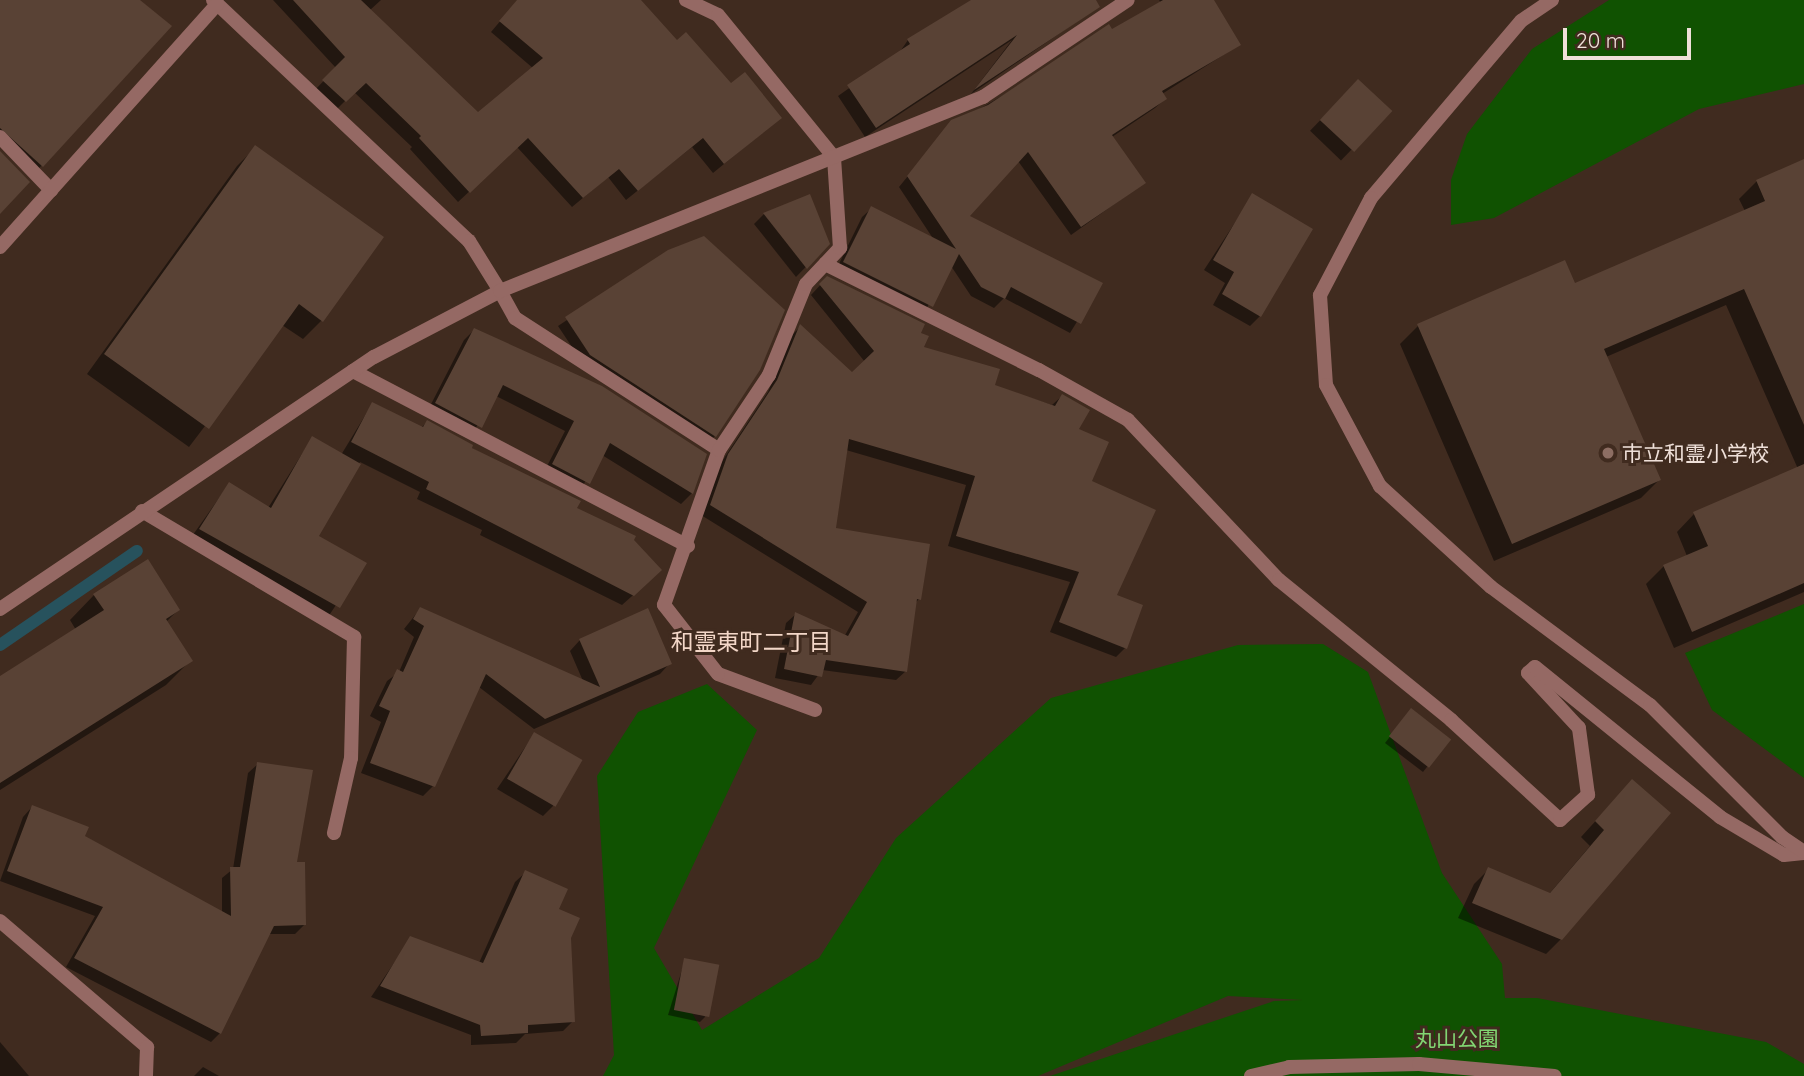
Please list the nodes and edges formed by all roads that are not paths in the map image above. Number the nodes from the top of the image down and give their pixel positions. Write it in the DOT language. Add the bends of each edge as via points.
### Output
graph roads {
  1 [pos="686,0"];
  2 [pos="1127,0"];
  3 [pos="1552,0"];
  4 [pos="215,2"];
  5 [pos="0,137"];
  6 [pos="834,157"];
  7 [pos="51,190"];
  8 [pos="0,247"];
  9 [pos="825,264"];
  10 [pos="500,291"];
  11 [pos="353,371"];
  12 [pos="719,450"];
  13 [pos="142,511"];
  14 [pos="688,546"];
  15 [pos="0,609"];
  16 [pos="815,710"];
  17 [pos="334,833"];
  18 [pos="1804,853"];
  19 [pos="0,921"];
  20 [pos="146,1076"];
  21 [pos="1251,1076"];
  22 [pos="1554,1076"];
  1 -- 6 [label="street" via="718,15"];
  2 -- 6 [label="street" via="983,97"];
  3 -- 18 [label="street" via="1521,21 1371,198 1320,295 1326,385 1380,486 1491,587 1650,705 1782,837"];
  4 -- 7 [label="street"];
  4 -- 10 [label="street" via="469,241"];
  5 -- 7 [label="street"];
  6 -- 9 [label="street" via="840,248"];
  6 -- 10 [label="street"];
  7 -- 8 [label="street"];
  9 -- 12 [label="street" via="806,284 768,375"];
  9 -- 18 [label="street" via="1039,370 1128,420 1279,580 1451,720 1560,820 1588,795 1579,728 1528,673 1535,667 1720,817 1784,855"];
  10 -- 11 [label="street"];
  10 -- 12 [label="street" via="515,318"];
  11 -- 13 [label="street"];
  11 -- 14 [label="street"];
  12 -- 14 [label="street"];
  13 -- 15 [label="street"];
  13 -- 17 [label="street" via="354,637 351,758"];
  14 -- 16 [label="street" via="664,605 671,615 718,674"];
  19 -- 20 [label="street" via="147,1046"];
  21 -- 22 [label="street" via="1289,1067 1419,1064"];
}
